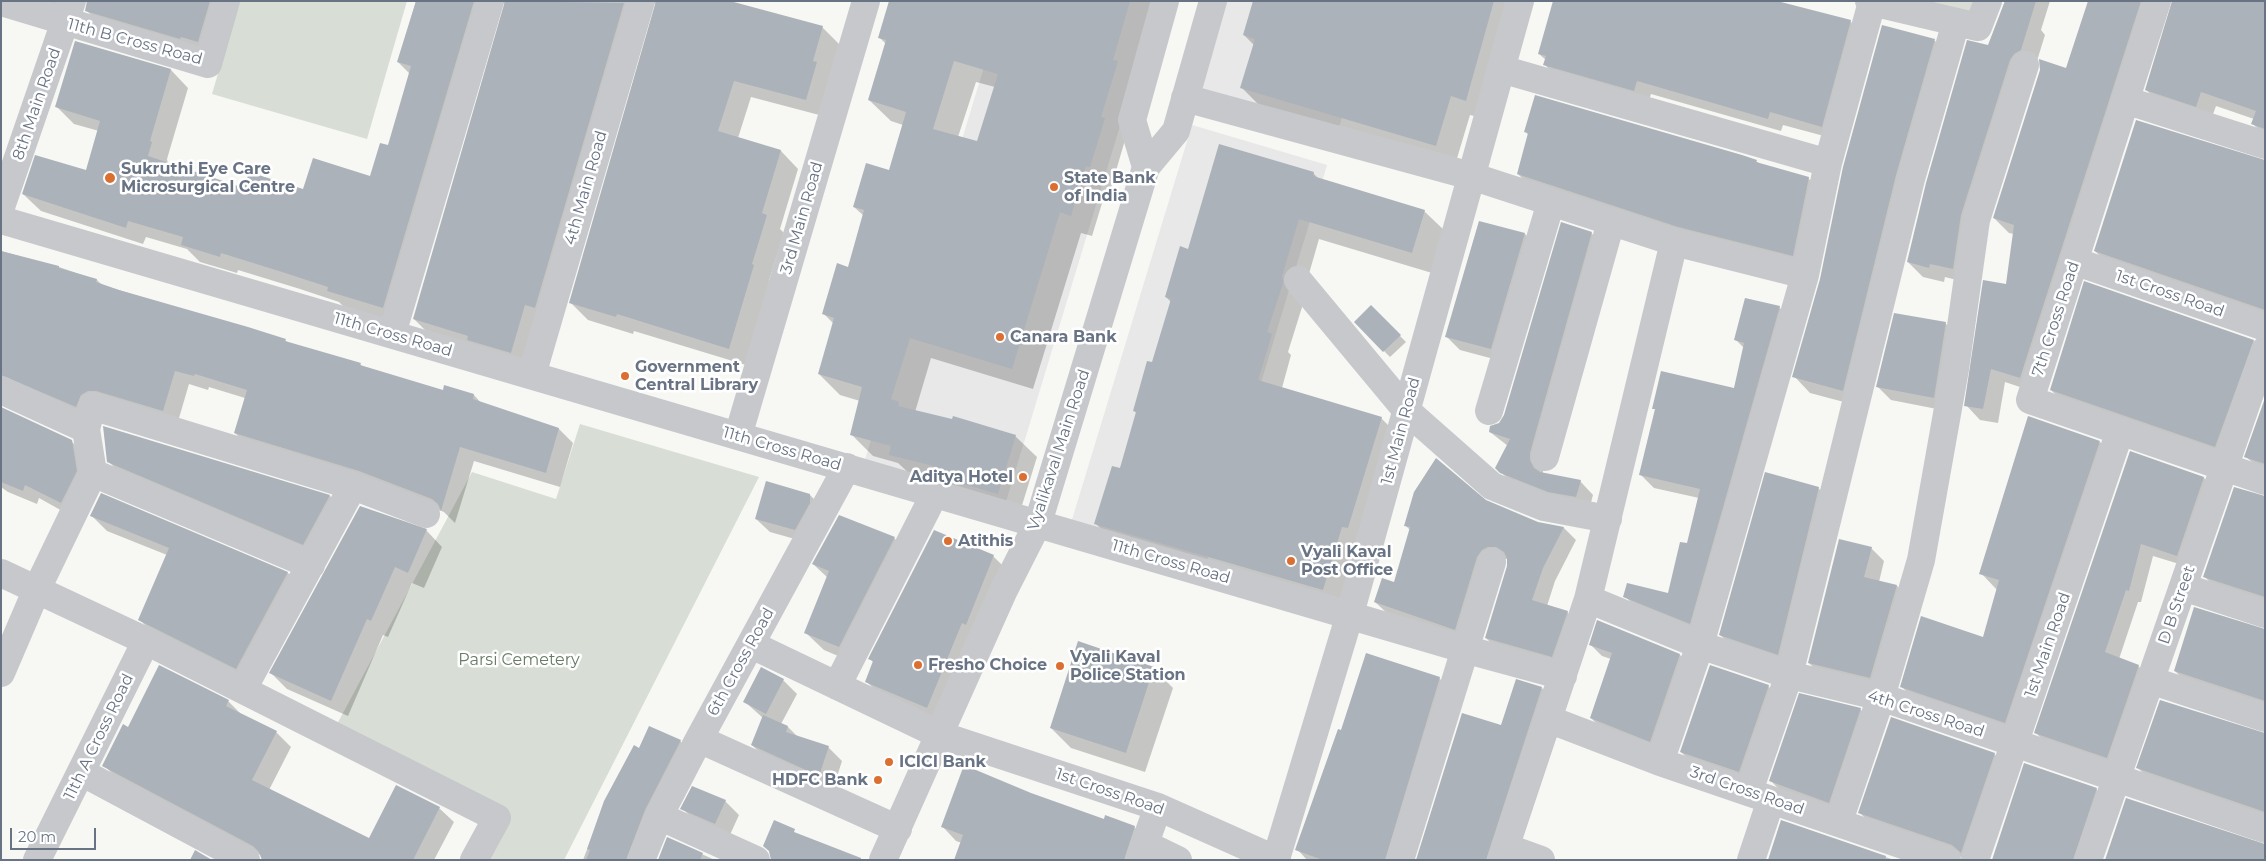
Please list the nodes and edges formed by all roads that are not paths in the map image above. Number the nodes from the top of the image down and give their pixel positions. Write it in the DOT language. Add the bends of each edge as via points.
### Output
graph roads {
  1 [pos="226,1"];
  2 [pos="490,1"];
  3 [pos="641,1"];
  4 [pos="866,1"];
  5 [pos="1165,1"];
  6 [pos="1213,1"];
  7 [pos="1520,1"];
  8 [pos="1988,1"];
  9 [pos="2157,1"];
  10 [pos="1,2"];
  11 [pos="1871,2"];
  12 [pos="68,12"];
  13 [pos="1956,22"];
  14 [pos="2025,65"];
  15 [pos="1501,69"];
  16 [pos="1185,98"];
  17 [pos="2125,100"];
  18 [pos="2265,145"];
  19 [pos="1828,163"];
  20 [pos="1146,167"];
  21 [pos="1471,176"];
  22 [pos="1552,202"];
  23 [pos="1,207"];
  24 [pos="1,220"];
  25 [pos="1611,222"];
  26 [pos="1674,242"];
  27 [pos="2074,261"];
  28 [pos="1805,275"];
  29 [pos="1298,280"];
  30 [pos="2265,327"];
  31 [pos="392,334"];
  32 [pos="2265,350"];
  33 [pos="532,375"];
  34 [pos="1,390"];
  35 [pos="1407,410"];
  36 [pos="1489,411"];
  37 [pos="86,429"];
  38 [pos="2120,431"];
  39 [pos="738,436"];
  40 [pos="1545,457"];
  41 [pos="847,467"];
  42 [pos="2225,467"];
  43 [pos="93,472"];
  44 [pos="2265,481"];
  45 [pos="353,486"];
  46 [pos="935,493"];
  47 [pos="426,514"];
  48 [pos="1608,519"];
  49 [pos="1038,523"];
  50 [pos="1492,562"];
  51 [pos="311,565"];
  52 [pos="1,573"];
  53 [pos="2184,587"];
  54 [pos="36,589"];
  55 [pos="1588,599"];
  56 [pos="1350,614"];
  57 [pos="2265,614"];
  58 [pos="146,641"];
  59 [pos="752,645"];
  60 [pos="1700,645"];
  61 [pos="1464,649"];
  62 [pos="1,673"];
  63 [pos="1789,675"];
  64 [pos="1563,676"];
  65 [pos="2150,680"];
  66 [pos="837,686"];
  67 [pos="242,689"];
  68 [pos="1881,698"];
  69 [pos="2265,718"];
  70 [pos="1548,719"];
  71 [pos="940,735"];
  72 [pos="699,739"];
  73 [pos="2015,743"];
  74 [pos="1660,762"];
  75 [pos="81,772"];
  76 [pos="2116,778"];
  77 [pos="1760,796"];
  78 [pos="1158,807"];
  79 [pos="659,816"];
  80 [pos="1839,821"];
  81 [pos="2265,828"];
  82 [pos="898,829"];
  83 [pos="1142,852"];
  84 [pos="1503,854"];
  85 [pos="37,860"];
  86 [pos="246,860"];
  87 [pos="474,860"];
  88 [pos="641,860"];
  89 [pos="756,860"];
  90 [pos="883,860"];
  91 [pos="1178,860"];
  92 [pos="1276,860"];
  93 [pos="1400,860"];
  94 [pos="1541,860"];
  95 [pos="1751,860"];
  96 [pos="1948,860"];
  97 [pos="1975,860"];
  98 [pos="2088,860"];
  1 -- 12 [label="street, 11th B Cross Road" via="208,64"];
  2 -- 31 [label="street"];
  3 -- 33 [label="street, 4th Main Road"];
  4 -- 39 [label="street, 3rd Main Road"];
  5 -- 20 [label="street" via="1132,120"];
  6 -- 16 [label="street, Vyalikaval Main Road"];
  7 -- 15 [label="street, 1st Main Road"];
  8 -- 13 [label="street" via="1978,28"];
  9 -- 17 [label="street, 7th Cross Road"];
  10 -- 12 [label="street, 11th B Cross Road"];
  11 -- 13 [label="street"];
  11 -- 19 [label="street"];
  12 -- 23 [label="street, 8th Main Road"];
  13 -- 63 [label="street" via="1911,179"];
  14 -- 68 [label="street" via="1976,220 1955,369 1920,560"];
  15 -- 19 [label="street"];
  15 -- 21 [label="street, 1st Main Road"];
  16 -- 20 [label="street, Vyalikaval Main Road" via="1176,131"];
  16 -- 21 [label="street"];
  17 -- 18 [label="street"];
  17 -- 27 [label="street, 7th Cross Road"];
  19 -- 28 [label="street"];
  20 -- 49 [label="street, Vyalikaval Main Road"];
  21 -- 22 [label="street"];
  21 -- 35 [label="street, 1st Main Road"];
  22 -- 25 [label="street"];
  22 -- 36 [label="street"];
  24 -- 31 [label="street, 11th Cross Road"];
  25 -- 26 [label="street"];
  25 -- 40 [label="street"];
  26 -- 28 [label="street"];
  26 -- 48 [label="street"];
  27 -- 30 [label="street, 1st Cross Road"];
  27 -- 38 [label="street, 7th Cross Road" via="2030,400"];
  28 -- 60 [label="street"];
  29 -- 35 [label="street"];
  31 -- 33 [label="street, 11th Cross Road"];
  32 -- 42 [label="street, D B Street"];
  33 -- 39 [label="street, 11th Cross Road"];
  34 -- 37 [label="street"];
  35 -- 48 [label="street" via="1492,486 1544,507"];
  35 -- 56 [label="street, 1st Main Road"];
  37 -- 43 [label="street"];
  37 -- 45 [label="street" via="92,406"];
  38 -- 42 [label="street, 7th Cross Road"];
  38 -- 73 [label="street, 1st Main Road"];
  39 -- 41 [label="street, 11th Cross Road"];
  41 -- 46 [label="street, 11th Cross Road"];
  41 -- 59 [label="street, 6th Cross Road"];
  42 -- 44 [label="street, 7th Cross Road"];
  42 -- 53 [label="street, D B Street"];
  43 -- 51 [label="street"];
  43 -- 54 [label="street"];
  45 -- 47 [label="street"];
  45 -- 51 [label="street"];
  46 -- 49 [label="street, 11th Cross Road"];
  46 -- 66 [label="street"];
  48 -- 55 [label="street"];
  49 -- 56 [label="street, 11th Cross Road"];
  49 -- 71 [label="street, Vyalikaval Main Road" via="1003,592"];
  50 -- 61 [label="street"];
  51 -- 67 [label="street"];
  52 -- 54 [label="street"];
  53 -- 57 [label="street"];
  53 -- 65 [label="street, D B Street"];
  54 -- 58 [label="street"];
  54 -- 62 [label="street"];
  55 -- 60 [label="street, 4th Cross Road"];
  55 -- 64 [label="street"];
  56 -- 61 [label="street, 11th Cross Road"];
  56 -- 92 [label="street, 1st Main Road"];
  58 -- 67 [label="street"];
  58 -- 75 [label="street, 11th A Cross Road"];
  59 -- 66 [label="street, 1st Cross Road"];
  59 -- 72 [label="street, 6th Cross Road"];
  60 -- 63 [label="street, 4th Cross Road"];
  60 -- 74 [label="street"];
  61 -- 64 [label="street, 11th Cross Road"];
  61 -- 93 [label="street"];
  63 -- 68 [label="street, 4th Cross Road"];
  63 -- 77 [label="street"];
  64 -- 70 [label="street"];
  65 -- 69 [label="street"];
  65 -- 76 [label="street, D B Street"];
  66 -- 71 [label="street, 1st Cross Road"];
  67 -- 87 [label="street" via="497,818"];
  68 -- 73 [label="street, 4th Cross Road"];
  68 -- 80 [label="street"];
  70 -- 74 [label="street, 3rd Cross Road"];
  70 -- 84 [label="street"];
  71 -- 78 [label="street, 1st Cross Road"];
  71 -- 82 [label="street, Vyalikaval Main Road"];
  72 -- 79 [label="street, 6th Cross Road"];
  72 -- 82 [label="street"];
  73 -- 76 [label="street, 4th Cross Road"];
  73 -- 97 [label="street, 1st Main Road"];
  74 -- 77 [label="street, 3rd Cross Road"];
  75 -- 85 [label="street, 11th A Cross Road"];
  75 -- 86 [label="street"];
  76 -- 81 [label="street, 4th Cross Road"];
  76 -- 98 [label="street, D B Street"];
  77 -- 80 [label="street, 3rd Cross Road"];
  77 -- 95 [label="street"];
  78 -- 83 [label="street"];
  78 -- 92 [label="street, 1st Cross Road"];
  79 -- 88 [label="street, 6th Cross Road"];
  79 -- 89 [label="street"];
  80 -- 96 [label="street, 3rd Cross Road"];
  82 -- 90 [label="street, Vyalikaval Main Road"];
  83 -- 91 [label="street"];
  84 -- 94 [label="street"];
}
